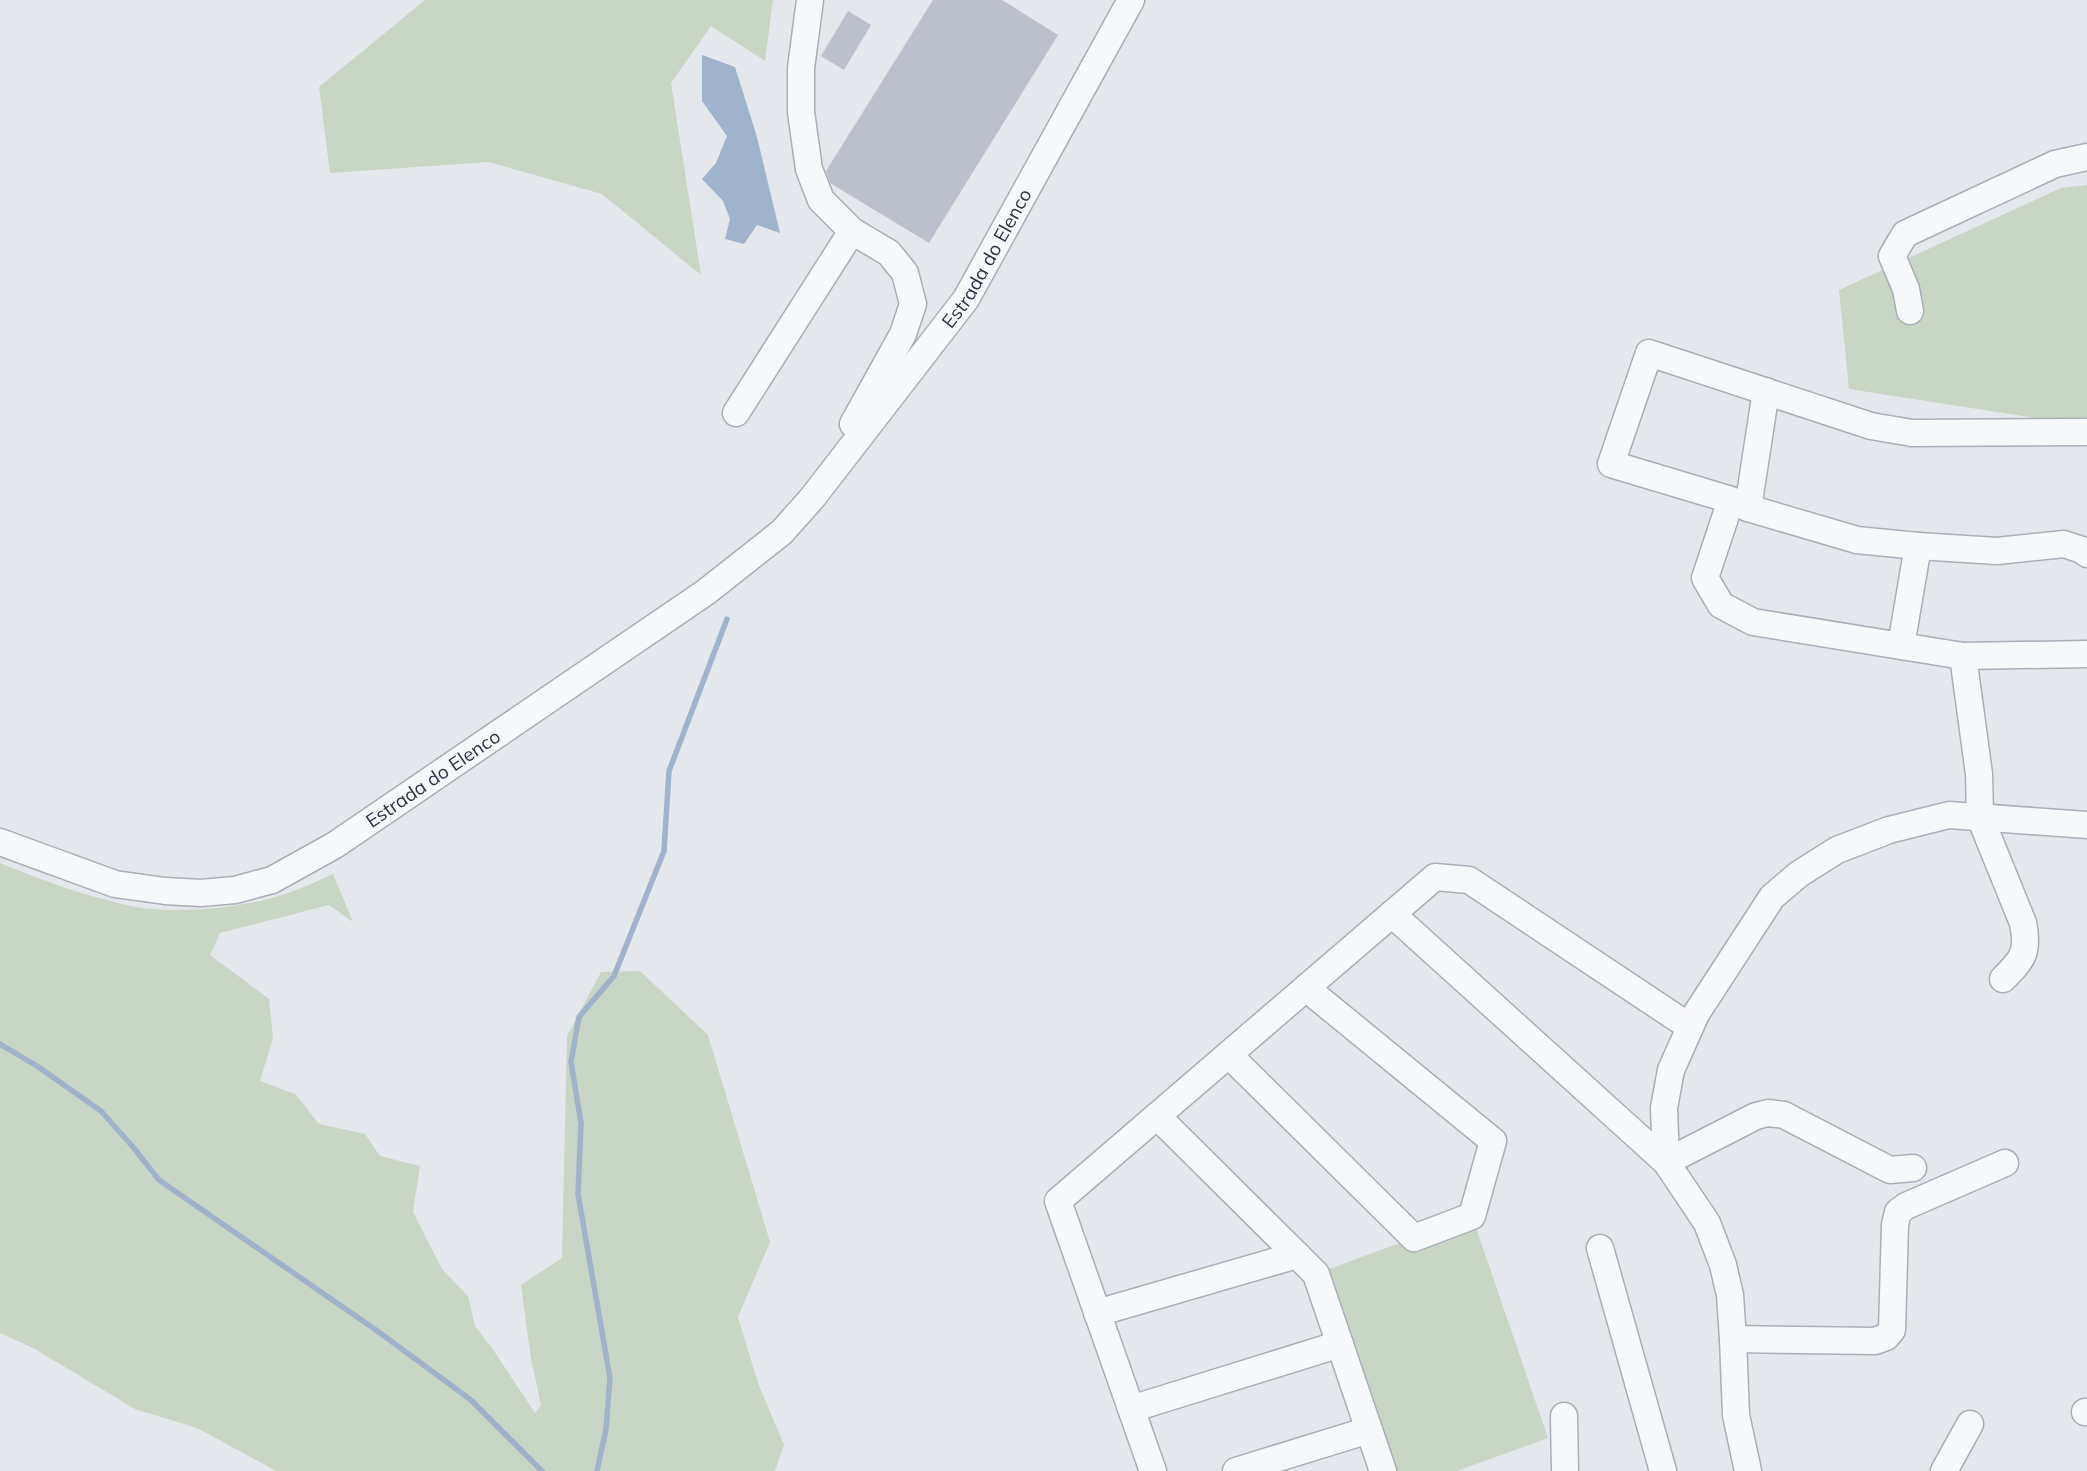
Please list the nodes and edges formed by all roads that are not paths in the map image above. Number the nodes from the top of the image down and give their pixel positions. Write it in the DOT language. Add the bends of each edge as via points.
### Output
graph roads {
  1 [pos="810,0"];
  2 [pos="1131,0"];
  3 [pos="2087,157"];
  4 [pos="852,231"];
  5 [pos="1910,311"];
  6 [pos="1766,391"];
  7 [pos="736,413"];
  8 [pos="2087,432"];
  9 [pos="813,497"];
  10 [pos="1739,504"];
  11 [pos="1918,546"];
  12 [pos="2087,554"];
  13 [pos="1901,646"];
  14 [pos="2087,654"];
  15 [pos="1963,656"];
  16 [pos="1980,817"];
  17 [pos="2087,825"];
  18 [pos="0,842"];
  19 [pos="1392,914"];
  20 [pos="2004,980"];
  21 [pos="1306,988"];
  22 [pos="1690,1027"];
  23 [pos="1229,1055"];
  24 [pos="1157,1116"];
  25 [pos="1666,1162"];
  26 [pos="2005,1163"];
  27 [pos="1913,1168"];
  28 [pos="1600,1248"];
  29 [pos="1297,1255"];
  30 [pos="1097,1313"];
  31 [pos="1734,1340"];
  32 [pos="1340,1344"];
  33 [pos="1131,1409"];
  34 [pos="1564,1416"];
  35 [pos="1970,1424"];
  36 [pos="1369,1430"];
  37 [pos="1153,1471"];
  38 [pos="1236,1471"];
  39 [pos="1383,1471"];
  40 [pos="1564,1471"];
  41 [pos="1663,1471"];
  42 [pos="1748,1471"];
  43 [pos="1944,1471"];
  1 -- 4 [label="street, Estrada do Elenco" via="801,68 801,112 809,169 821,200"];
  2 -- 9 [label="street, Estrada do Elenco" via="966,299"];
  3 -- 5 [label="street" via="2055,164 1905,234 1892,256 1906,289"];
  4 -- 7 [label="street"];
  4 -- 9 [label="street, Estrada do Elenco" via="889,252 905,273 913,304 903,334"];
  6 -- 8 [label="street" via="1871,426 1912,434"];
  6 -- 10 [label="street"];
  6 -- 10 [label="street" via="1649,353 1612,464"];
  9 -- 18 [label="street, Estrada do Elenco" via="782,532 706,592 335,844 272,880 226,891 165,891 115,884"];
  10 -- 11 [label="street" via="1857,540"];
  10 -- 13 [label="street" via="1705,578 1721,605 1753,622"];
  11 -- 12 [label="street" via="1997,551 2064,544"];
  11 -- 13 [label="street"];
  13 -- 15 [label="street"];
  14 -- 15 [label="street"];
  15 -- 16 [label="street" via="1979,774"];
  16 -- 17 [label="street"];
  16 -- 20 [label="street" via="2023,923 2026,940 2018,965"];
  16 -- 22 [label="street" via="1950,815 1889,830 1837,850 1799,874 1772,897"];
  19 -- 21 [label="street"];
  19 -- 22 [label="street" via="1435,877 1469,880"];
  19 -- 25 [label="street"];
  21 -- 23 [label="street"];
  21 -- 23 [label="street" via="1493,1141 1472,1216 1414,1238"];
  22 -- 25 [label="street" via="1671,1070 1664,1108"];
  23 -- 24 [label="street"];
  24 -- 29 [label="street"];
  24 -- 30 [label="street" via="1058,1201"];
  25 -- 27 [label="street" via="1756,1116 1768,1114 1784,1115 1890,1170"];
  25 -- 31 [label="street" via="1707,1223 1730,1295"];
  26 -- 31 [label="street" via="1898,1212 1892,1330 1886,1337 1875,1341"];
  28 -- 41 [label="street"];
  29 -- 30 [label="street"];
  29 -- 32 [label="street" via="1316,1274"];
  30 -- 33 [label="street"];
  31 -- 42 [label="street" via="1736,1415"];
  32 -- 33 [label="street"];
  32 -- 36 [label="street"];
  33 -- 37 [label="street"];
  34 -- 40 [label="street"];
  35 -- 43 [label="street"];
  36 -- 38 [label="street"];
  36 -- 39 [label="street"];
}
